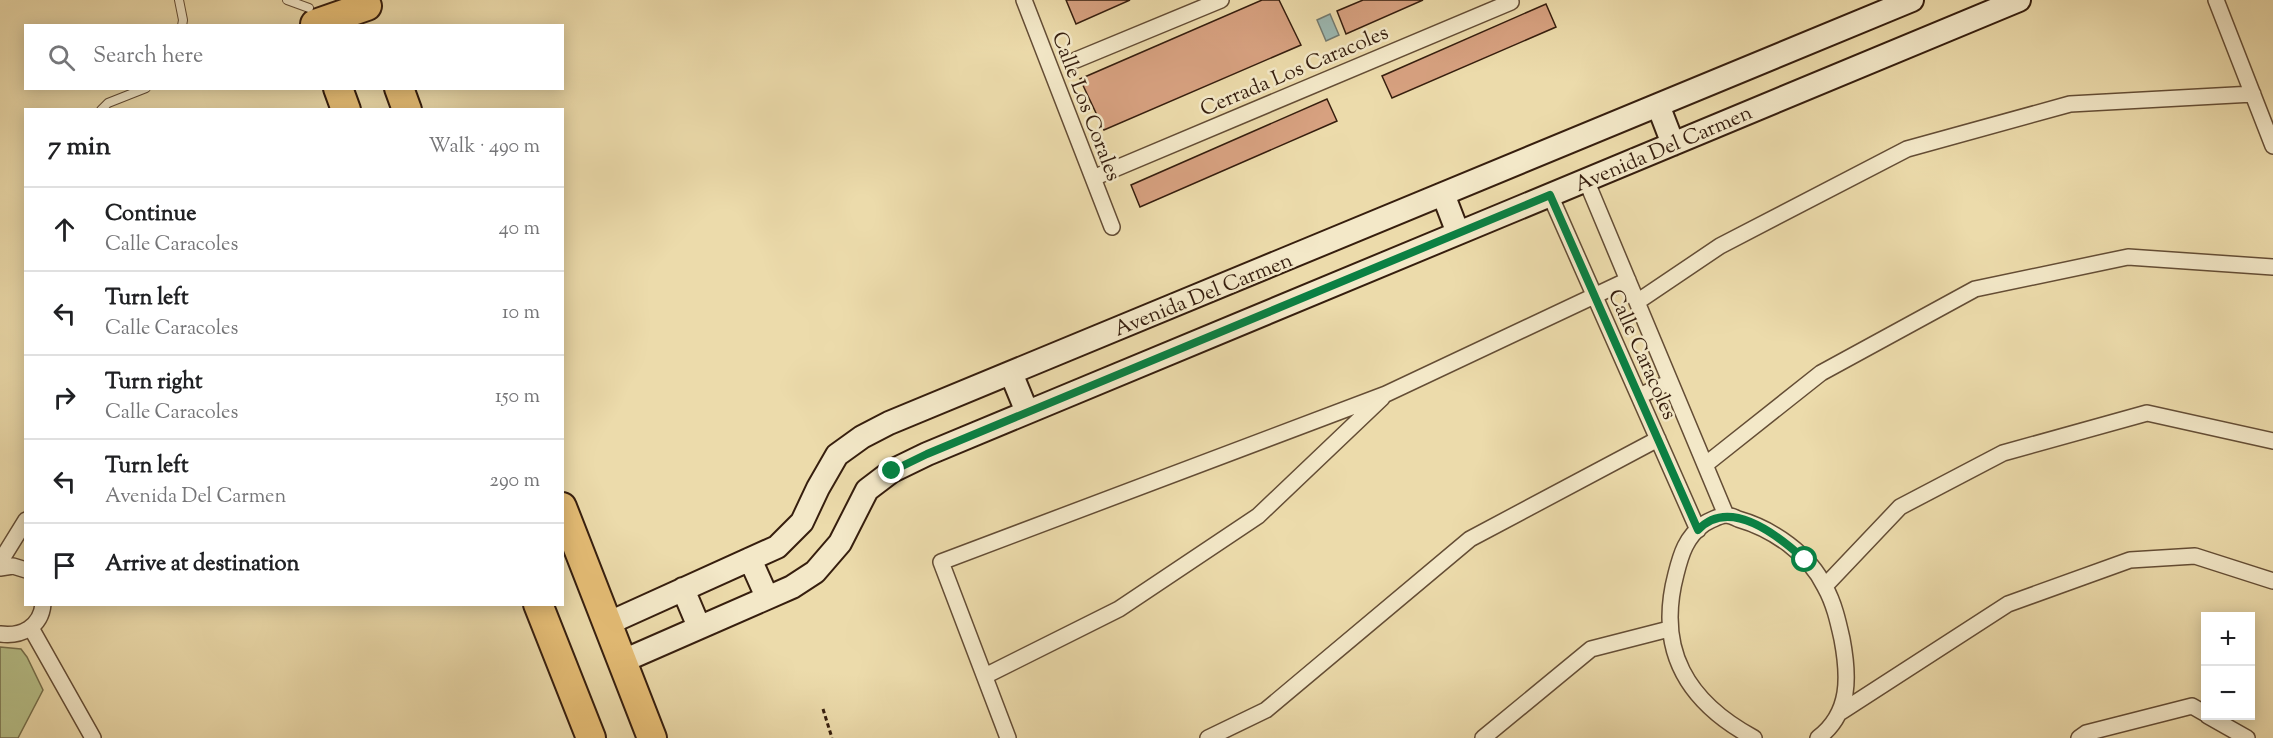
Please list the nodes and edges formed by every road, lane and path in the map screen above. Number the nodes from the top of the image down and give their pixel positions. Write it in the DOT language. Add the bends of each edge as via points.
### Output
graph roads {
  1 [pos="179,0"];
  2 [pos="1024,0"];
  3 [pos="1221,0"];
  4 [pos="1912,0"];
  5 [pos="2216,0"];
  6 [pos="1511,2"];
  7 [pos="2007,2"];
  8 [pos="1483,6"];
  9 [pos="369,10"];
  10 [pos="306,12"];
  11 [pos="182,24"];
  12 [pos="1076,60"];
  13 [pos="142,90"];
  14 [pos="339,90"];
  15 [pos="400,90"];
  16 [pos="2253,94"];
  17 [pos="1658,105"];
  18 [pos="103,108"];
  19 [pos="345,108"];
  20 [pos="406,108"];
  21 [pos="1673,144"];
  22 [pos="2273,146"];
  23 [pos="1092,178"];
  24 [pos="1586,180"];
  25 [pos="1443,194"];
  26 [pos="1550,195"];
  27 [pos="1112,227"];
  28 [pos="1458,233"];
  29 [pos="2273,267"];
  30 [pos="1628,280"];
  31 [pos="1594,294"];
  32 [pos="1637,302"];
  33 [pos="1011,373"];
  34 [pos="1670,382"];
  35 [pos="1386,394"];
  36 [pos="1639,396"];
  37 [pos="1027,412"];
  38 [pos="1658,439"];
  39 [pos="2273,441"];
  40 [pos="1705,465"];
  41 [pos="564,512"];
  42 [pos="1726,515"];
  43 [pos="24,523"];
  44 [pos="1698,530"];
  45 [pos="750,559"];
  46 [pos="0,562"];
  47 [pos="0,568"];
  48 [pos="24,569"];
  49 [pos="2273,580"];
  50 [pos="1825,586"];
  51 [pos="683,589"];
  52 [pos="767,597"];
  53 [pos="42,606"];
  54 [pos="539,606"];
  55 [pos="609,623"];
  56 [pos="699,627"];
  57 [pos="31,628"];
  58 [pos="1669,628"];
  59 [pos="0,634"];
  60 [pos="623,661"];
  61 [pos="985,676"];
  62 [pos="823,709"];
  63 [pos="2201,711"];
  64 [pos="1841,712"];
  65 [pos="2216,720"];
  66 [pos="2083,736"];
  67 [pos="93,738"];
  68 [pos="591,738"];
  69 [pos="652,738"];
  70 [pos="832,738"];
  71 [pos="1008,738"];
  72 [pos="1208,738"];
  73 [pos="1483,738"];
  74 [pos="1754,738"];
  75 [pos="1819,738"];
  76 [pos="2115,738"];
  77 [pos="2247,738"];
  1 -- 11 [label="lane"];
  2 -- 23 [label="street, Calle Los Corales"];
  3 -- 12 [label="street"];
  4 -- 17 [label="main road, Avenida Del Carmen"];
  5 -- 16 [label="street"];
  6 -- 8 [label="street, Cerrada Los Caracoles"];
  7 -- 21 [label="main road, Avenida Del Carmen"];
  8 -- 23 [label="street, Cerrada Los Caracoles"];
  9 -- 10 [label="highway"];
  13 -- 18 [label="lane"];
  14 -- 19 [label="highway"];
  15 -- 20 [label="highway"];
  16 -- 22 [label="street"];
  16 -- 32 [label="street" via="2070,104 1907,149 1720,246"];
  17 -- 21 [label="main road"];
  17 -- 25 [label="main road, Avenida Del Carmen"];
  21 -- 24 [label="main road, Avenida Del Carmen"];
  23 -- 27 [label="street, Calle Los Corales"];
  24 -- 26 [label="main road, Avenida Del Carmen"];
  24 -- 30 [label="street, Calle Caracoles"];
  25 -- 28 [label="main road"];
  25 -- 33 [label="main road, Avenida Del Carmen"];
  26 -- 28 [label="main road, Avenida Del Carmen"];
  26 -- 31 [label="street, Calle Caracoles"];
  28 -- 37 [label="main road, Avenida Del Carmen"];
  29 -- 40 [label="street" via="2128,257 1975,289 1821,373"];
  30 -- 31 [label="street"];
  30 -- 32 [label="street, Calle Caracoles"];
  31 -- 35 [label="street"];
  31 -- 36 [label="street, Calle Caracoles"];
  32 -- 34 [label="street, Calle Caracoles"];
  33 -- 37 [label="main road"];
  33 -- 45 [label="main road, Avenida Del Carmen" via="862,437 837,455 802,522 777,547"];
  34 -- 36 [label="street"];
  34 -- 40 [label="street, Calle Caracoles"];
  35 -- 61 [label="street" via="1258,516 1119,609"];
  35 -- 61 [label="street" via="941,562"];
  36 -- 38 [label="street, Calle Caracoles"];
  37 -- 52 [label="main road, Avenida Del Carmen" via="892,471 867,490 840,543 815,572"];
  38 -- 44 [label="street, Calle Caracoles"];
  38 -- 72 [label="street" via="1470,539 1266,710"];
  39 -- 50 [label="street" via="2147,413 2003,453 1900,507"];
  40 -- 42 [label="street, Calle Caracoles"];
  41 -- 55 [label="highway"];
  42 -- 44 [label="street"];
  42 -- 50 [label="street" via="1780,537"];
  43 -- 46 [label="street"];
  44 -- 58 [label="street" via="1682,548"];
  45 -- 51 [label="main road, Avenida Del Carmen"];
  45 -- 52 [label="main road"];
  47 -- 48 [label="street"];
  49 -- 64 [label="street" via="2195,556 2130,560 2008,604"];
  50 -- 64 [label="street" via="1844,648 1847,681"];
  51 -- 55 [label="main road, Avenida Del Carmen"];
  51 -- 56 [label="main road"];
  52 -- 56 [label="main road, Avenida Del Carmen"];
  53 -- 57 [label="street"];
  54 -- 68 [label="highway"];
  55 -- 60 [label="highway"];
  56 -- 60 [label="main road, Avenida Del Carmen"];
  57 -- 59 [label="street" via="11,636"];
  57 -- 67 [label="street"];
  58 -- 73 [label="street" via="1592,650"];
  58 -- 74 [label="street" via="1679,666 1701,700 1728,724"];
  60 -- 69 [label="highway"];
  61 -- 71 [label="street"];
  62 -- 70 [label="path"];
  63 -- 66 [label="street" via="2192,706"];
  64 -- 75 [label="street"];
  65 -- 77 [label="street"];
  66 -- 76 [label="street"];
}
